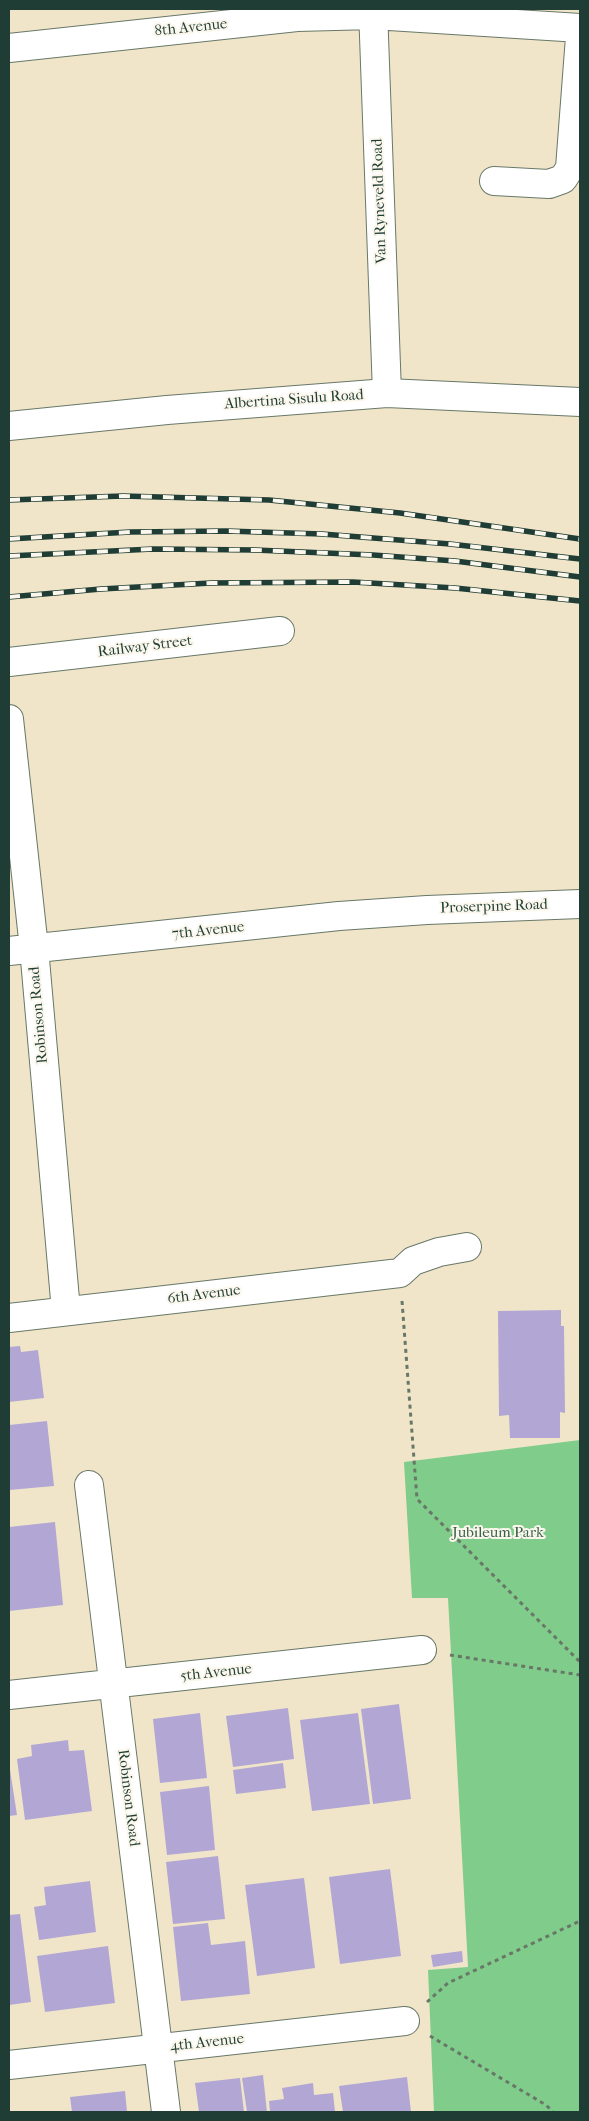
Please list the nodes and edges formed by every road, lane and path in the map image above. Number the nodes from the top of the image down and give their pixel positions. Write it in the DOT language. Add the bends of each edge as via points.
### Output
graph roads {
  1 [pos="373,12"];
  2 [pos="580,28"];
  3 [pos="580,37"];
  4 [pos="9,48"];
  5 [pos="494,180"];
  6 [pos="387,393"];
  7 [pos="580,402"];
  8 [pos="9,426"];
  9 [pos="280,631"];
  10 [pos="9,662"];
  11 [pos="9,719"];
  12 [pos="580,904"];
  13 [pos="407,911"];
  14 [pos="21,950"];
  15 [pos="467,1247"];
  16 [pos="400,1272"];
  17 [pos="66,1311"];
  18 [pos="9,1318"];
  19 [pos="89,1485"];
  20 [pos="422,1650"];
  21 [pos="580,1662"];
  22 [pos="580,1675"];
  23 [pos="113,1684"];
  24 [pos="9,1695"];
  25 [pos="580,1921"];
  26 [pos="405,2021"];
  27 [pos="158,2048"];
  28 [pos="9,2065"];
  29 [pos="166,2112"];
  30 [pos="553,2112"];
  1 -- 2 [label="street, 8th Avenue"];
  1 -- 4 [label="street, 8th Avenue" via="297,17"];
  1 -- 6 [label="street, Van Ryneveld Road"];
  3 -- 5 [label="street" via="570,168 563,179 549,184"];
  6 -- 7 [label="street, Albertina Sisulu Road"];
  6 -- 8 [label="street, Albertina Sisulu Road"];
  9 -- 10 [label="street, Railway Street"];
  11 -- 14 [label="street, Robinson Road"];
  12 -- 13 [label="street, Proserpine Road"];
  13 -- 14 [label="street, 7th Avenue"];
  14 -- 17 [label="street, Robinson Road"];
  15 -- 16 [label="street" via="414,1260"];
  16 -- 17 [label="street, 6th Avenue"];
  16 -- 21 [label="path" via="417,1500"];
  17 -- 18 [label="street, 6th Avenue"];
  19 -- 23 [label="street, Robinson Road"];
  20 -- 22 [label="path"];
  20 -- 23 [label="street, 5th Avenue"];
  23 -- 24 [label="street, 5th Avenue"];
  23 -- 27 [label="street, Robinson Road"];
  25 -- 26 [label="path" via="448,1983"];
  26 -- 27 [label="street, 4th Avenue"];
  26 -- 30 [label="path"];
  27 -- 28 [label="street, 4th Avenue"];
  27 -- 29 [label="street, Robinson Road"];
}
